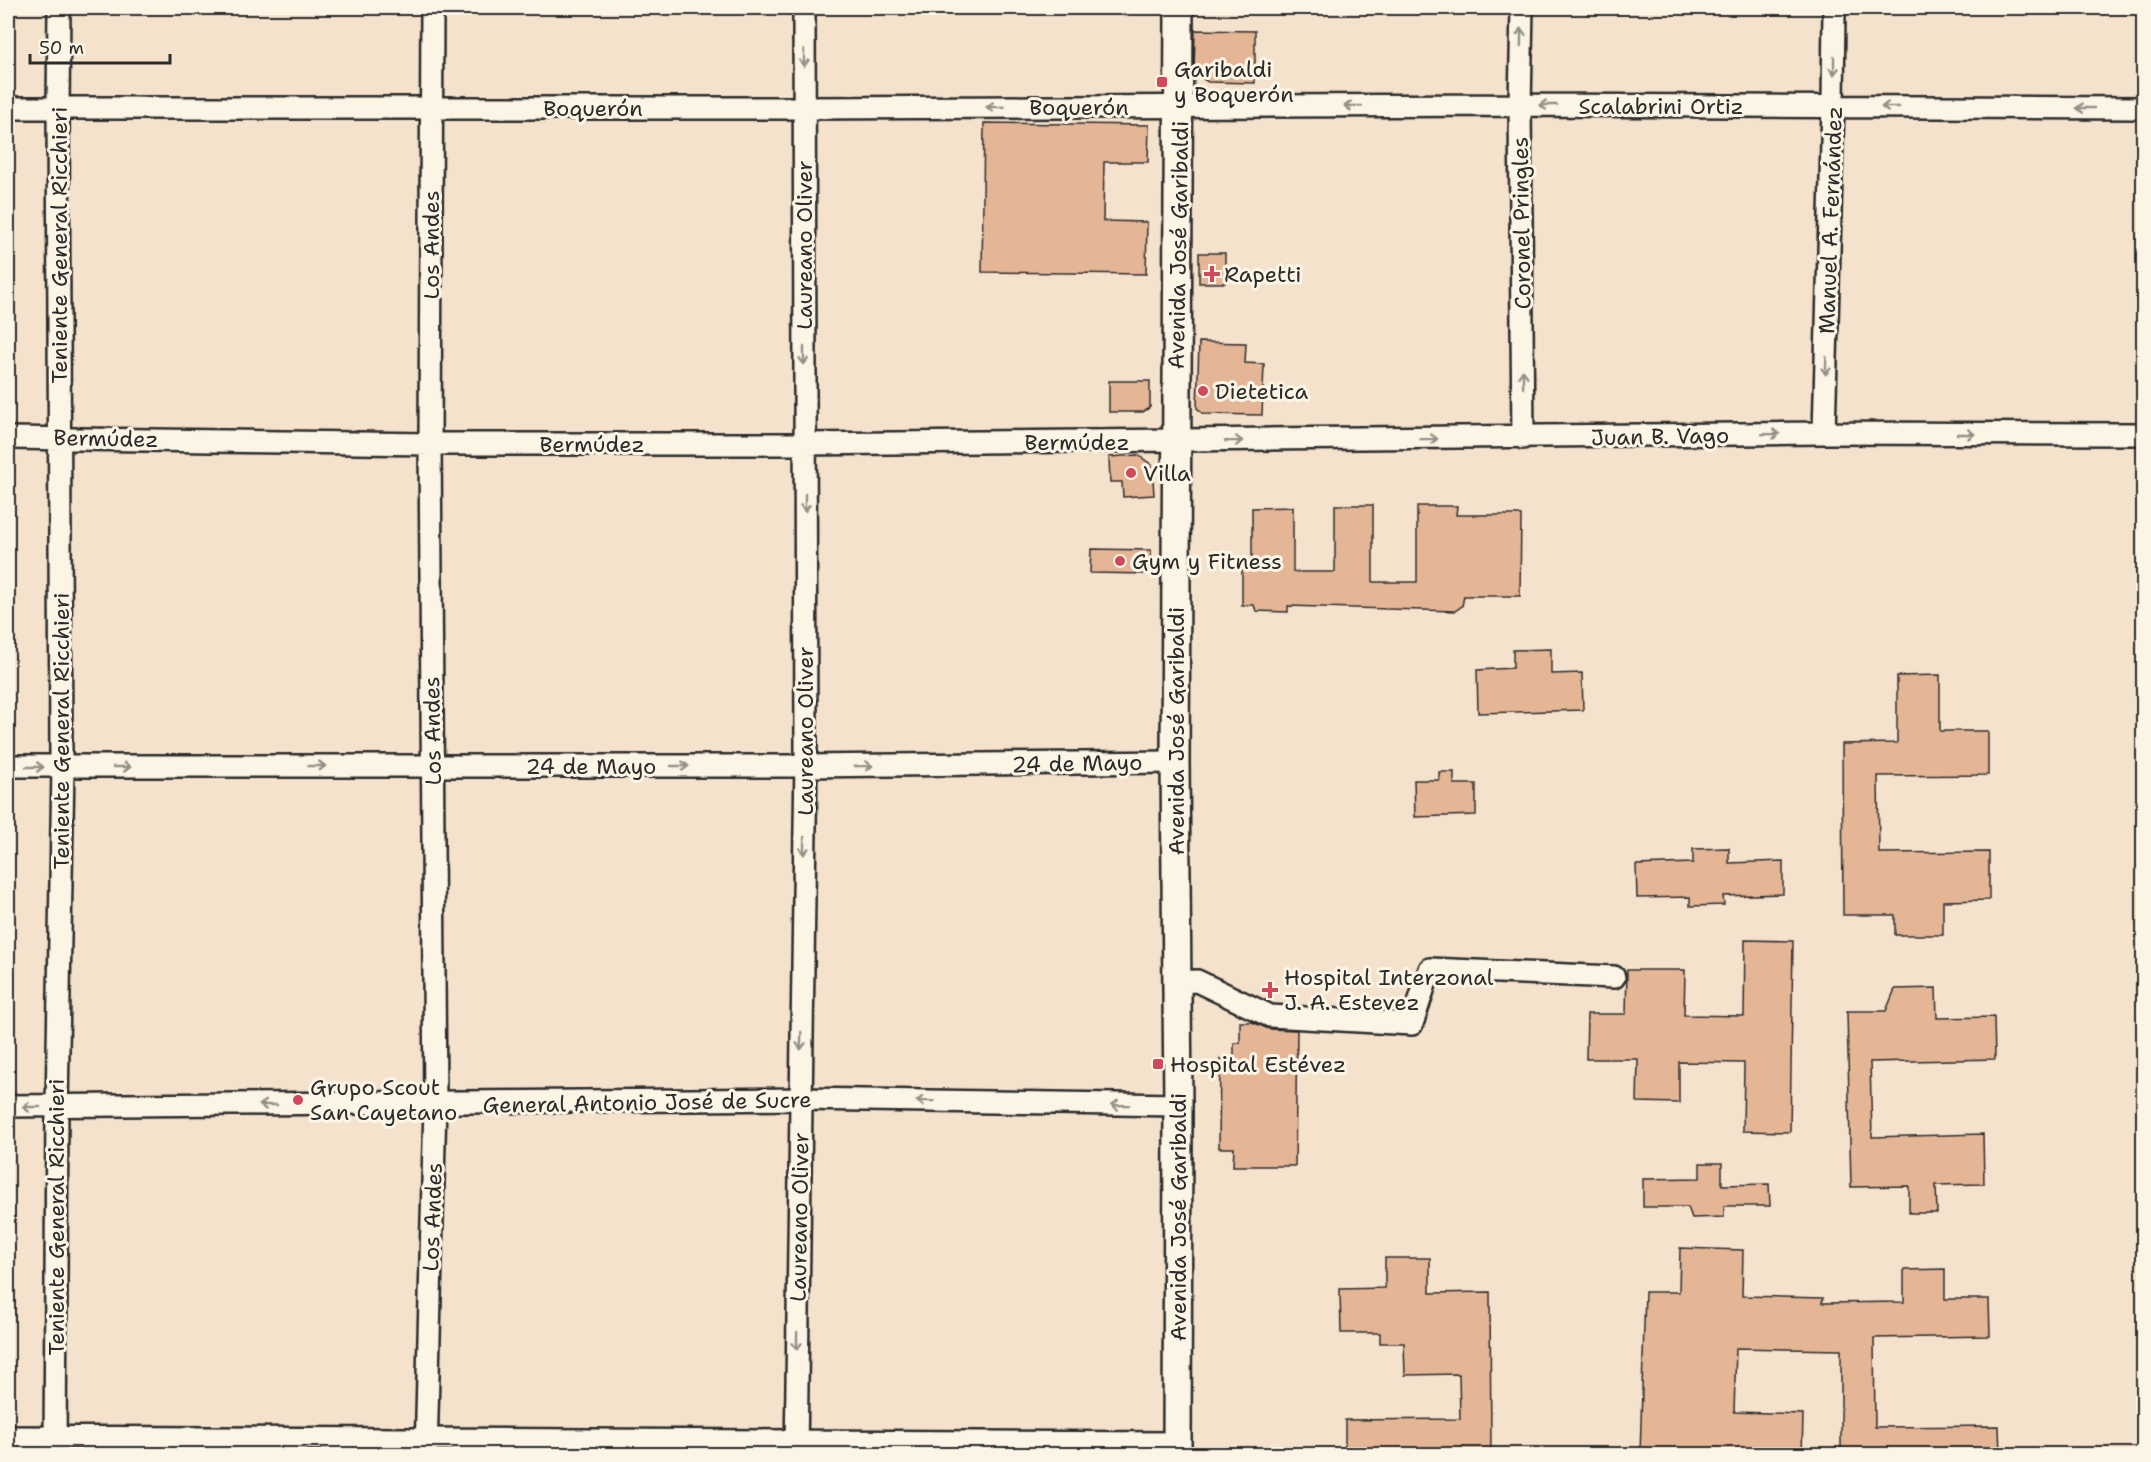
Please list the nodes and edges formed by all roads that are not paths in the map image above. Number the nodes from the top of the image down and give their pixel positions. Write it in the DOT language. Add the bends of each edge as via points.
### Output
graph roads {
  1 [pos="59,8"];
  2 [pos="432,8"];
  3 [pos="804,8"];
  4 [pos="1179,8"];
  5 [pos="1522,8"];
  6 [pos="1834,8"];
  7 [pos="1520,105"];
  8 [pos="1179,106"];
  9 [pos="1833,106"];
  10 [pos="8,108"];
  11 [pos="58,108"];
  12 [pos="432,108"];
  13 [pos="804,108"];
  14 [pos="2144,108"];
  15 [pos="1824,434"];
  16 [pos="2144,434"];
  17 [pos="60,437"];
  18 [pos="8,438"];
  19 [pos="1523,438"];
  20 [pos="1176,441"];
  21 [pos="430,444"];
  22 [pos="804,444"];
  23 [pos="1175,762"];
  24 [pos="8,766"];
  25 [pos="433,766"];
  26 [pos="805,766"];
  27 [pos="63,767"];
  28 [pos="1614,977"];
  29 [pos="1177,982"];
  30 [pos="800,1100"];
  31 [pos="435,1104"];
  32 [pos="8,1106"];
  33 [pos="1178,1106"];
  34 [pos="57,1107"];
  35 [pos="8,1437"];
  36 [pos="55,1446"];
  37 [pos="426,1447"];
  38 [pos="796,1447"];
  39 [pos="1178,1449"];
  1 -- 11 [label="street, Teniente General Ricchieri"];
  2 -- 12 [label="street, Los Andes"];
  3 -- 13 [label="street, Laureano Oliver, one-way"];
  4 -- 8 [label="main road, Avenida José Garibaldi"];
  7 -- 5 [label="street, Coronel Pringles, one-way"];
  6 -- 9 [label="street, Manuel A. Fernández, one-way"];
  7 -- 8 [label="street, Scalabrini Ortiz, one-way"];
  9 -- 7 [label="street, Scalabrini Ortiz, one-way"];
  19 -- 7 [label="street, Coronel Pringles, one-way"];
  8 -- 13 [label="street, Boquerón, one-way"];
  8 -- 20 [label="main road, Avenida José Garibaldi"];
  14 -- 9 [label="street, Scalabrini Ortiz, one-way"];
  9 -- 15 [label="street, Manuel A. Fernández, one-way"];
  10 -- 11 [label="street, Boquerón"];
  11 -- 12 [label="street, Boquerón"];
  11 -- 17 [label="street, Teniente General Ricchieri"];
  12 -- 13 [label="street, Boquerón"];
  12 -- 21 [label="street, Los Andes"];
  13 -- 22 [label="street, Laureano Oliver, one-way"];
  15 -- 16 [label="street, Juan B. Vago, one-way"];
  19 -- 15 [label="street, Juan B. Vago, one-way"];
  17 -- 18 [label="street, Bermúdez"];
  17 -- 21 [label="street, Bermúdez"];
  17 -- 27 [label="street, Teniente General Ricchieri"];
  20 -- 19 [label="street, Juan B. Vago, one-way"];
  20 -- 22 [label="street, Bermúdez"];
  20 -- 23 [label="main road, Avenida José Garibaldi"];
  21 -- 22 [label="street, Bermúdez"];
  21 -- 25 [label="street, Los Andes"];
  22 -- 26 [label="street, Laureano Oliver, one-way"];
  26 -- 23 [label="street, 24 de Mayo, one-way"];
  23 -- 29 [label="main road, Avenida José Garibaldi"];
  24 -- 27 [label="street, 24 de Mayo, one-way"];
  25 -- 26 [label="street, 24 de Mayo, one-way"];
  27 -- 25 [label="street, 24 de Mayo, one-way"];
  25 -- 31 [label="street, Los Andes"];
  26 -- 30 [label="street, Laureano Oliver, one-way"];
  27 -- 34 [label="street, Teniente General Ricchieri"];
  28 -- 29 [label="street" via="1430,969 1412,1024 1270,1016 1197,981"];
  29 -- 33 [label="main road, Avenida José Garibaldi"];
  30 -- 31 [label="street, General Antonio José de Sucre"];
  33 -- 30 [label="street, General Antonio José de Sucre, one-way"];
  30 -- 38 [label="street, Laureano Oliver, one-way"];
  31 -- 34 [label="street, General Antonio José de Sucre, one-way"];
  31 -- 37 [label="street, Los Andes"];
  34 -- 32 [label="street, General Antonio José de Sucre, one-way"];
  33 -- 39 [label="main road, Avenida José Garibaldi"];
  34 -- 36 [label="street, Teniente General Ricchieri"];
  35 -- 36 [label="street"];
  36 -- 37 [label="street"];
  37 -- 38 [label="street"];
  38 -- 39 [label="street"];
}
